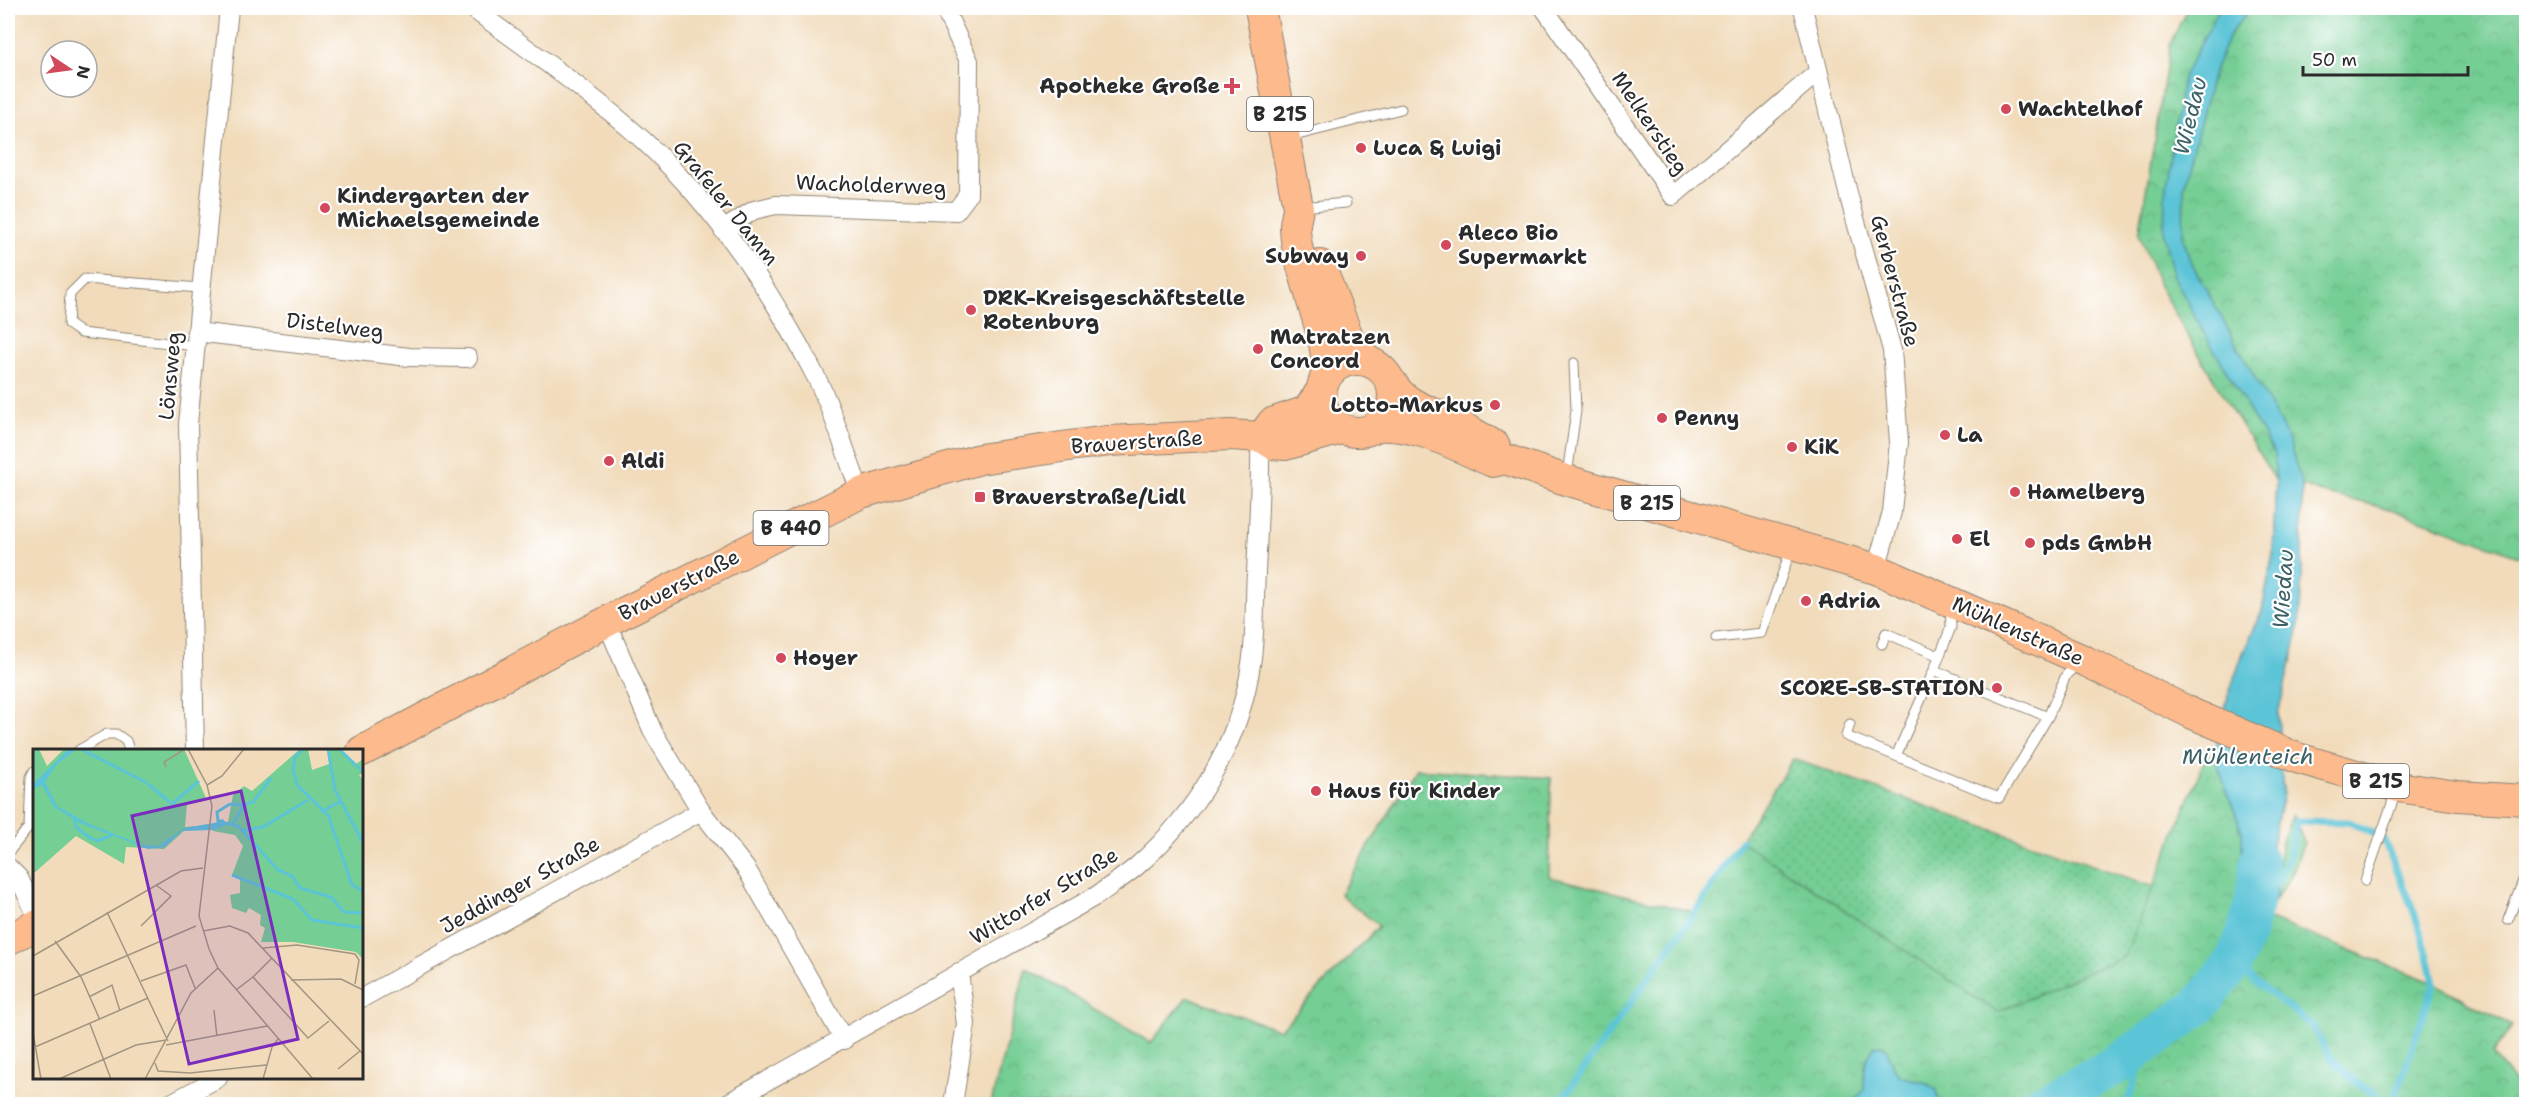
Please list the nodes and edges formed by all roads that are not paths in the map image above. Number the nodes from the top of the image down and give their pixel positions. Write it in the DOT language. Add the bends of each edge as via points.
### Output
graph roads {
  1 [pos="228,8"];
  2 [pos="472,8"];
  3 [pos="945,8"];
  4 [pos="1260,8"];
  5 [pos="1544,8"];
  6 [pos="1803,8"];
  7 [pos="1818,72"];
  8 [pos="1401,109"];
  9 [pos="1285,138"];
  10 [pos="1346,203"];
  11 [pos="1298,207"];
  12 [pos="723,230"];
  13 [pos="200,288"];
  14 [pos="196,339"];
  15 [pos="468,358"];
  16 [pos="1367,361"];
  17 [pos="1574,363"];
  18 [pos="1392,383"];
  19 [pos="1323,385"];
  20 [pos="1378,426"];
  21 [pos="1341,429"];
  22 [pos="1260,436"];
  23 [pos="1505,459"];
  24 [pos="1566,480"];
  25 [pos="861,493"];
  26 [pos="1793,545"];
  27 [pos="1876,569"];
  28 [pos="1950,601"];
  29 [pos="607,623"];
  30 [pos="1716,639"];
  31 [pos="1882,644"];
  32 [pos="1939,656"];
  33 [pos="2083,660"];
  34 [pos="1934,670"];
  35 [pos="2048,717"];
  36 [pos="1850,724"];
  37 [pos="81,749"];
  38 [pos="129,749"];
  39 [pos="195,749"];
  40 [pos="363,750"];
  41 [pos="1896,756"];
  42 [pos="33,773"];
  43 [pos="2398,787"];
  44 [pos="2526,800"];
  45 [pos="701,811"];
  46 [pos="32,827"];
  47 [pos="8,853"];
  48 [pos="8,867"];
  49 [pos="2526,873"];
  50 [pos="2365,881"];
  51 [pos="33,908"];
  52 [pos="2508,920"];
  53 [pos="33,927"];
  54 [pos="8,940"];
  55 [pos="959,972"];
  56 [pos="363,997"];
  57 [pos="844,1040"];
  58 [pos="214,1079"];
  59 [pos="169,1104"];
  60 [pos="726,1104"];
  61 [pos="953,1104"];
  1 -- 13 [label="street, Lönsweg"];
  2 -- 12 [label="street, Grafeler Damm" via="599,102 680,179"];
  3 -- 12 [label="street, Wacholderweg" via="969,61 968,195 956,211 776,205 754,210"];
  4 -- 9 [label="main road, B 215"];
  5 -- 7 [label="street, Melkerstieg" via="1673,196"];
  6 -- 7 [label="street, Gerberstraße"];
  7 -- 27 [label="street, Gerberstraße" via="1892,350 1899,442 1892,512"];
  8 -- 9 [label="lane"];
  9 -- 11 [label="main road, B 215"];
  10 -- 11 [label="lane"];
  11 -- 16 [label="main road, B 215" via="1309,222 1347,335"];
  11 -- 19 [label="main road, B 215" via="1295,228 1299,248 1326,343"];
  12 -- 25 [label="street, Grafeler Damm" via="767,290 816,376"];
  13 -- 14 [label="street, Lönsweg"];
  13 -- 14 [label="lane" via="85,279 70,294 68,324 81,333"];
  14 -- 15 [label="street, Distelweg" via="409,357"];
  14 -- 39 [label="street, Lönsweg" via="188,424"];
  16 -- 18 [label="main road" via="1383,370"];
  16 -- 19 [label="main road" via="1343,363 1330,372"];
  17 -- 24 [label="lane" via="1576,411"];
  18 -- 20 [label="main road" via="1392,409"];
  18 -- 23 [label="main road, Mühlenstraße / B 215" via="1405,400 1473,432 1501,450"];
  19 -- 21 [label="main road" via="1321,401 1325,413"];
  19 -- 22 [label="main road" via="1307,411 1272,423"];
  20 -- 21 [label="main road" via="1363,432"];
  20 -- 23 [label="main road, Mühlenstraße / B 215" via="1416,429 1493,462"];
  21 -- 22 [label="main road, Brauerstraße / B 440" via="1285,445 1273,444"];
  22 -- 25 [label="main road, Brauerstraße / B 440" via="1069,446 980,459"];
  22 -- 55 [label="street, Wittorfer Straße" via="1251,663 1242,708 1210,778 1167,837 1136,867 1096,896"];
  23 -- 24 [label="main road, Mühlenstraße / B 215"];
  24 -- 26 [label="main road, Mühlenstraße / B 215"];
  25 -- 29 [label="main road, Brauerstraße / B 440"];
  26 -- 27 [label="main road, Mühlenstraße / B 215"];
  26 -- 30 [label="lane" via="1762,633"];
  27 -- 28 [label="main road, Mühlenstraße / B 215"];
  28 -- 32 [label="lane" via="1951,627"];
  28 -- 33 [label="main road, Mühlenstraße / B 215"];
  29 -- 40 [label="main road, Brauerstraße / B 440"];
  29 -- 45 [label="street" via="653,732"];
  31 -- 32 [label="lane" via="1886,633"];
  32 -- 34 [label="lane"];
  33 -- 35 [label="lane" via="2066,675"];
  33 -- 43 [label="main road, Mühlenstraße / B 215" via="2193,714 2297,758"];
  34 -- 35 [label="lane"];
  34 -- 41 [label="lane"];
  35 -- 41 [label="lane" via="1999,798"];
  36 -- 41 [label="lane" via="1846,736"];
  37 -- 38 [label="lane" via="107,734 116,734 126,741"];
  42 -- 46 [label="lane"];
  43 -- 44 [label="main road, Mühlenstraße / B 215"];
  43 -- 50 [label="lane"];
  45 -- 56 [label="street, Jeddinger Straße"];
  45 -- 57 [label="street" via="747,870"];
  46 -- 47 [label="lane"];
  48 -- 51 [label="street" via="19,878"];
  49 -- 52 [label="lane"];
  53 -- 54 [label="main road"];
  55 -- 57 [label="street, Wittorfer Straße"];
  55 -- 61 [label="street" via="966,1024"];
  57 -- 60 [label="street, Wittorfer Straße"];
  58 -- 59 [label="street"];
}
